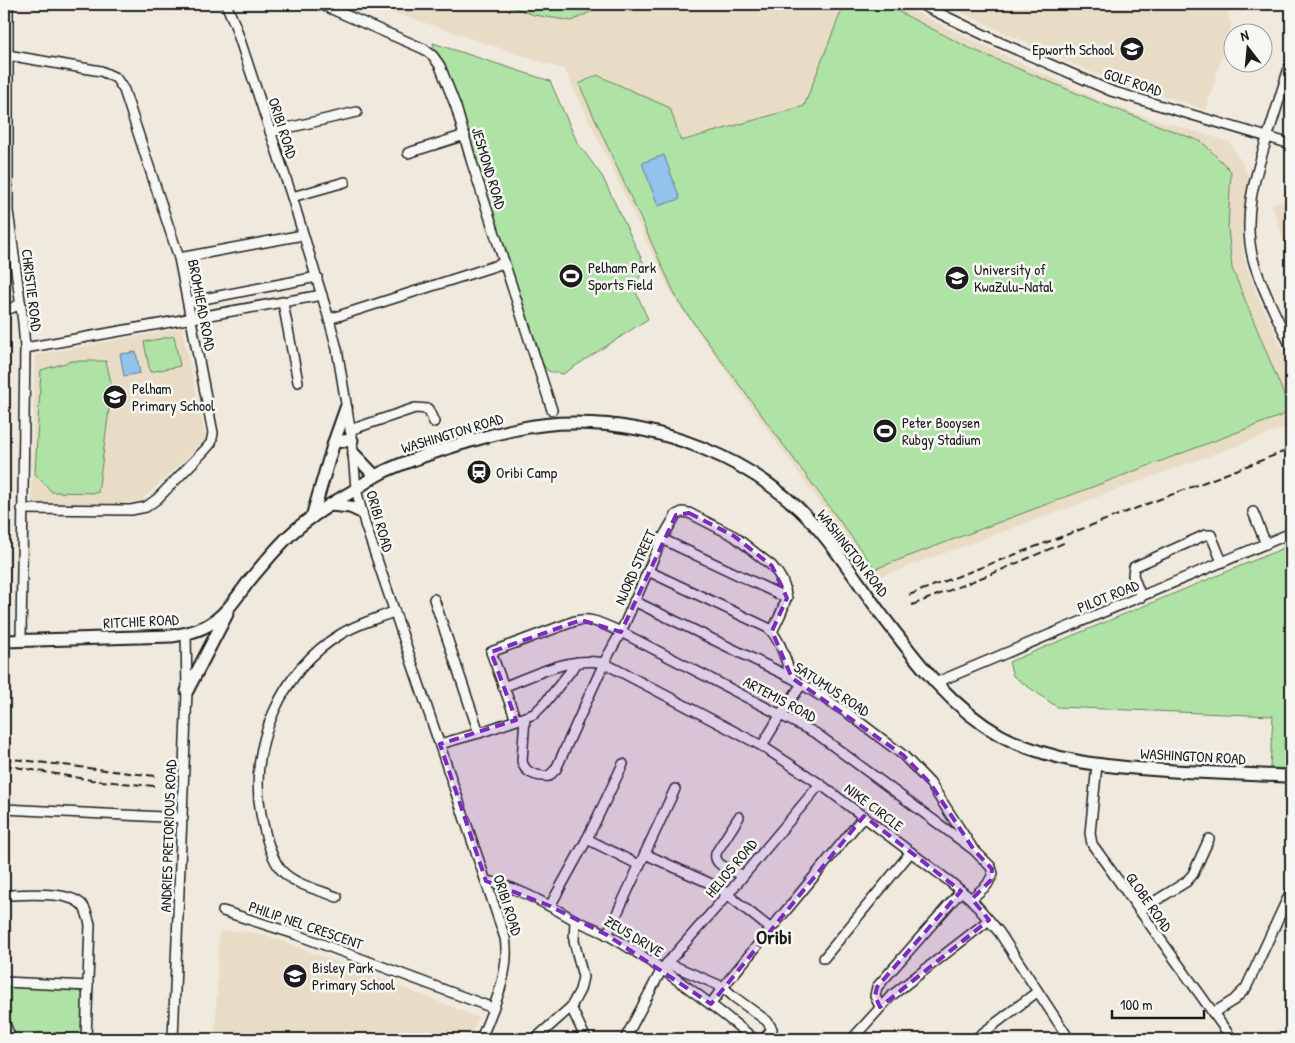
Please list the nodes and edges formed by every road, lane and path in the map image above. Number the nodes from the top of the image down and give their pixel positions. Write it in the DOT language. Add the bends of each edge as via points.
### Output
graph roads {
  1 [pos="8,4"];
  2 [pos="226,4"];
  3 [pos="320,4"];
  4 [pos="920,4"];
  5 [pos="7,55"];
  6 [pos="1291,62"];
  7 [pos="357,112"];
  8 [pos="270,132"];
  9 [pos="465,135"];
  10 [pos="1268,136"];
  11 [pos="1291,144"];
  12 [pos="408,153"];
  13 [pos="345,182"];
  14 [pos="292,196"];
  15 [pos="303,235"];
  16 [pos="179,258"];
  17 [pos="504,263"];
  18 [pos="317,277"];
  19 [pos="250,291"];
  20 [pos="322,295"];
  21 [pos="188,302"];
  22 [pos="283,303"];
  23 [pos="21,304"];
  24 [pos="256,308"];
  25 [pos="4,311"];
  26 [pos="191,319"];
  27 [pos="329,319"];
  28 [pos="1288,333"];
  29 [pos="1291,347"];
  30 [pos="25,348"];
  31 [pos="298,382"];
  32 [pos="346,408"];
  33 [pos="552,410"];
  34 [pos="434,422"];
  35 [pos="351,435"];
  36 [pos="334,442"];
  37 [pos="354,454"];
  38 [pos="375,476"];
  39 [pos="356,489"];
  40 [pos="330,505"];
  41 [pos="22,509"];
  42 [pos="361,512"];
  43 [pos="1253,512"];
  44 [pos="312,517"];
  45 [pos="295,530"];
  46 [pos="1291,533"];
  47 [pos="662,538"];
  48 [pos="1266,544"];
  49 [pos="1222,562"];
  50 [pos="648,571"];
  51 [pos="1141,596"];
  52 [pos="787,598"];
  53 [pos="434,599"];
  54 [pos="634,601"];
  55 [pos="230,608"];
  56 [pos="393,612"];
  57 [pos="621,632"];
  58 [pos="772,632"];
  59 [pos="186,633"];
  60 [pos="21,640"];
  61 [pos="4,641"];
  62 [pos="578,662"];
  63 [pos="604,663"];
  64 [pos="792,678"];
  65 [pos="935,683"];
  66 [pos="802,684"];
  67 [pos="503,687"];
  68 [pos="187,691"];
  69 [pos="781,714"];
  70 [pos="525,717"];
  71 [pos="516,720"];
  72 [pos="480,733"];
  73 [pos="440,744"];
  74 [pos="762,746"];
  75 [pos="623,764"];
  76 [pos="1097,765"];
  77 [pos="1289,776"];
  78 [pos="820,784"];
  79 [pos="675,789"];
  80 [pos="4,809"];
  81 [pos="864,816"];
  82 [pos="739,817"];
  83 [pos="183,818"];
  84 [pos="587,839"];
  85 [pos="1209,839"];
  86 [pos="974,850"];
  87 [pos="911,852"];
  88 [pos="645,854"];
  89 [pos="639,866"];
  90 [pos="742,875"];
  91 [pos="486,881"];
  92 [pos="960,891"];
  93 [pos="1291,891"];
  94 [pos="728,894"];
  95 [pos="4,895"];
  96 [pos="337,897"];
  97 [pos="971,900"];
  98 [pos="550,906"];
  99 [pos="223,911"];
  100 [pos="1139,911"];
  101 [pos="576,920"];
  102 [pos="989,920"];
  103 [pos="771,929"];
  104 [pos="607,935"];
  105 [pos="824,958"];
  106 [pos="665,966"];
  107 [pos="4,982"];
  108 [pos="88,986"];
  109 [pos="724,987"];
  110 [pos="1038,992"];
  111 [pos="711,1004"];
  112 [pos="571,1007"];
  113 [pos="880,1007"];
  114 [pos="493,1008"];
  115 [pos="1213,1013"];
  116 [pos="4,1021"];
  117 [pos="545,1035"];
  118 [pos="10,1039"];
  119 [pos="86,1039"];
  120 [pos="173,1039"];
  121 [pos="481,1039"];
  122 [pos="535,1039"];
  123 [pos="586,1039"];
  124 [pos="625,1039"];
  125 [pos="754,1039"];
  126 [pos="764,1039"];
  127 [pos="852,1039"];
  128 [pos="974,1039"];
  129 [pos="1069,1039"];
  130 [pos="1232,1039"];
  1 -- 5 [label="street, CHRISTIE ROAD"];
  2 -- 8 [label="street, ORIBI ROAD"];
  3 -- 9 [label="street, JESMOND ROAD" via="415,44 433,56 440,66"];
  4 -- 10 [label="street, GOLF ROAD" via="1110,90"];
  5 -- 16 [label="street, BROMHEAD ROAD" via="101,71 116,78 129,101"];
  5 -- 23 [label="street, CHRISTIE ROAD" via="8,210"];
  6 -- 10 [label="street"];
  7 -- 8 [label="street"];
  8 -- 14 [label="street, ORIBI ROAD"];
  9 -- 12 [label="street"];
  9 -- 17 [label="street, JESMOND ROAD"];
  10 -- 11 [label="street, GOLF ROAD"];
  10 -- 28 [label="street" via="1253,188 1248,233 1255,265"];
  13 -- 14 [label="street"];
  14 -- 15 [label="street, ORIBI ROAD"];
  15 -- 16 [label="street"];
  15 -- 18 [label="street, ORIBI ROAD"];
  16 -- 21 [label="street, BROMHEAD ROAD"];
  17 -- 27 [label="street"];
  17 -- 33 [label="street, JESMOND ROAD"];
  18 -- 19 [label="street"];
  18 -- 20 [label="street, ORIBI ROAD"];
  19 -- 21 [label="street"];
  19 -- 24 [label="street"];
  20 -- 22 [label="street"];
  20 -- 27 [label="street, ORIBI ROAD"];
  21 -- 26 [label="street, BROMHEAD ROAD"];
  22 -- 24 [label="street"];
  22 -- 31 [label="street"];
  23 -- 25 [label="street"];
  23 -- 30 [label="street, CHRISTIE ROAD"];
  24 -- 26 [label="street"];
  26 -- 30 [label="street"];
  26 -- 41 [label="street, BROMHEAD ROAD" via="213,433 211,443 204,451 146,507"];
  27 -- 32 [label="street, ORIBI ROAD"];
  28 -- 29 [label="street"];
  30 -- 41 [label="street, CHRISTIE ROAD"];
  32 -- 35 [label="street, ORIBI ROAD"];
  32 -- 36 [label="main road"];
  34 -- 35 [label="street" via="428,409 415,408"];
  35 -- 36 [label="main road"];
  35 -- 37 [label="street, ORIBI ROAD"];
  36 -- 44 [label="main road"];
  37 -- 38 [label="main road"];
  37 -- 39 [label="street, ORIBI ROAD"];
  38 -- 39 [label="main road, WASHINGTON ROAD"];
  38 -- 65 [label="main road, WASHINGTON ROAD" via="478,438 548,424 618,426 695,445 746,471 803,513"];
  39 -- 40 [label="main road, WASHINGTON ROAD"];
  39 -- 42 [label="street, ORIBI ROAD"];
  40 -- 42 [label="main road"];
  40 -- 44 [label="main road, WASHINGTON ROAD"];
  41 -- 60 [label="street, CHRISTIE ROAD"];
  42 -- 56 [label="street, ORIBI ROAD"];
  43 -- 48 [label="street"];
  44 -- 45 [label="main road, WASHINGTON ROAD"];
  45 -- 55 [label="main road, RITCHIE ROAD"];
  46 -- 48 [label="street, PILOT ROAD"];
  47 -- 50 [label="street, NJORD STREET"];
  47 -- 52 [label="street"];
  47 -- 52 [label="street, NJORD STREET" via="676,515 689,513 734,536 772,566 782,579"];
  48 -- 49 [label="street, PILOT ROAD"];
  49 -- 51 [label="street, PILOT ROAD"];
  49 -- 51 [label="street" via="1211,535 1205,535 1134,567 1133,575"];
  50 -- 54 [label="street, NJORD STREET"];
  50 -- 58 [label="street" via="762,624"];
  51 -- 65 [label="street, PILOT ROAD"];
  52 -- 58 [label="street"];
  53 -- 72 [label="street"];
  54 -- 57 [label="street, NJORD STREET"];
  54 -- 64 [label="street, SATUMUS ROAD"];
  55 -- 59 [label="main road, RITCHIE ROAD" via="204,628"];
  55 -- 68 [label="main road"];
  56 -- 73 [label="street, ORIBI ROAD"];
  56 -- 96 [label="street" via="341,634 312,657 282,696 267,730 262,752 258,799 276,862 291,878"];
  57 -- 63 [label="street, NJORD STREET"];
  57 -- 67 [label="street, ARTEMIS ROAD" via="594,621 581,620 491,652"];
  57 -- 69 [label="street, ARTEMIS ROAD"];
  58 -- 64 [label="street"];
  59 -- 60 [label="main road, RITCHIE ROAD"];
  59 -- 68 [label="street, ANDRIES PRETORIOUS ROAD"];
  60 -- 61 [label="main road, RITCHIE ROAD"];
  62 -- 63 [label="street"];
  62 -- 67 [label="street"];
  62 -- 70 [label="street" via="539,710"];
  63 -- 70 [label="street, NJORD STREET" via="554,773 549,776 523,767"];
  63 -- 74 [label="street, NIKE CIRCLE"];
  64 -- 66 [label="street, SATUMUS ROAD"];
  65 -- 76 [label="main road, WASHINGTON ROAD" via="972,717 1016,743 1047,755"];
  66 -- 69 [label="street"];
  66 -- 86 [label="street, SATUMUS ROAD" via="903,755 930,783"];
  67 -- 71 [label="street"];
  68 -- 83 [label="street, ANDRIES PRETORIOUS ROAD"];
  69 -- 74 [label="street"];
  69 -- 86 [label="street, ARTEMIS ROAD" via="817,734"];
  70 -- 71 [label="street"];
  71 -- 72 [label="street"];
  72 -- 73 [label="street"];
  73 -- 91 [label="street, ORIBI ROAD"];
  74 -- 78 [label="street, NIKE CIRCLE"];
  75 -- 84 [label="street"];
  76 -- 77 [label="main road, WASHINGTON ROAD"];
  76 -- 100 [label="street, GLOBE ROAD" via="1090,840"];
  78 -- 81 [label="street, NIKE CIRCLE"];
  78 -- 90 [label="street, HELIOS ROAD"];
  79 -- 88 [label="street"];
  80 -- 83 [label="street"];
  81 -- 87 [label="street, NIKE CIRCLE"];
  81 -- 103 [label="street"];
  82 -- 90 [label="street" via="715,857 719,864"];
  83 -- 120 [label="street, ANDRIES PRETORIOUS ROAD"];
  84 -- 89 [label="street"];
  84 -- 98 [label="street"];
  85 -- 100 [label="street" via="1186,882"];
  86 -- 97 [label="street, ARTEMIS ROAD" via="993,874 987,885"];
  87 -- 92 [label="street, NIKE CIRCLE"];
  87 -- 105 [label="street"];
  88 -- 89 [label="street"];
  88 -- 94 [label="street"];
  89 -- 104 [label="street"];
  90 -- 94 [label="street, HELIOS ROAD"];
  91 -- 98 [label="street, ZEUS DRIVE"];
  91 -- 114 [label="street, ORIBI ROAD" via="507,946 504,974"];
  92 -- 97 [label="street, NIKE CIRCLE"];
  92 -- 113 [label="street" via="876,990"];
  93 -- 115 [label="street" via="1246,988"];
  94 -- 103 [label="street"];
  94 -- 106 [label="street, HELIOS ROAD"];
  95 -- 108 [label="street" via="55,896 75,899 83,906 90,924"];
  97 -- 102 [label="street, NIKE CIRCLE"];
  98 -- 101 [label="street, ZEUS DRIVE"];
  99 -- 114 [label="street, PHILIP NEL CRESCENT" via="295,934"];
  100 -- 115 [label="street, GLOBE ROAD"];
  101 -- 104 [label="street, ZEUS DRIVE"];
  101 -- 112 [label="street" via="574,941 583,977"];
  102 -- 110 [label="street, NIKE CIRCLE"];
  102 -- 113 [label="street"];
  103 -- 109 [label="street"];
  104 -- 106 [label="street, ZEUS DRIVE"];
  106 -- 109 [label="street"];
  106 -- 111 [label="street, ZEUS DRIVE"];
  106 -- 124 [label="street, HELIOS ROAD"];
  107 -- 108 [label="street"];
  108 -- 119 [label="street"];
  109 -- 111 [label="street"];
  109 -- 126 [label="street" via="770,1024 772,1029"];
  110 -- 128 [label="street"];
  110 -- 129 [label="street, NIKE CIRCLE"];
  111 -- 125 [label="street, ZEUS DRIVE"];
  112 -- 117 [label="street"];
  112 -- 123 [label="street"];
  113 -- 127 [label="street"];
  114 -- 121 [label="street, ORIBI ROAD"];
  115 -- 130 [label="street, GLOBE ROAD"];
  116 -- 118 [label="street"];
  117 -- 122 [label="street"];
}
